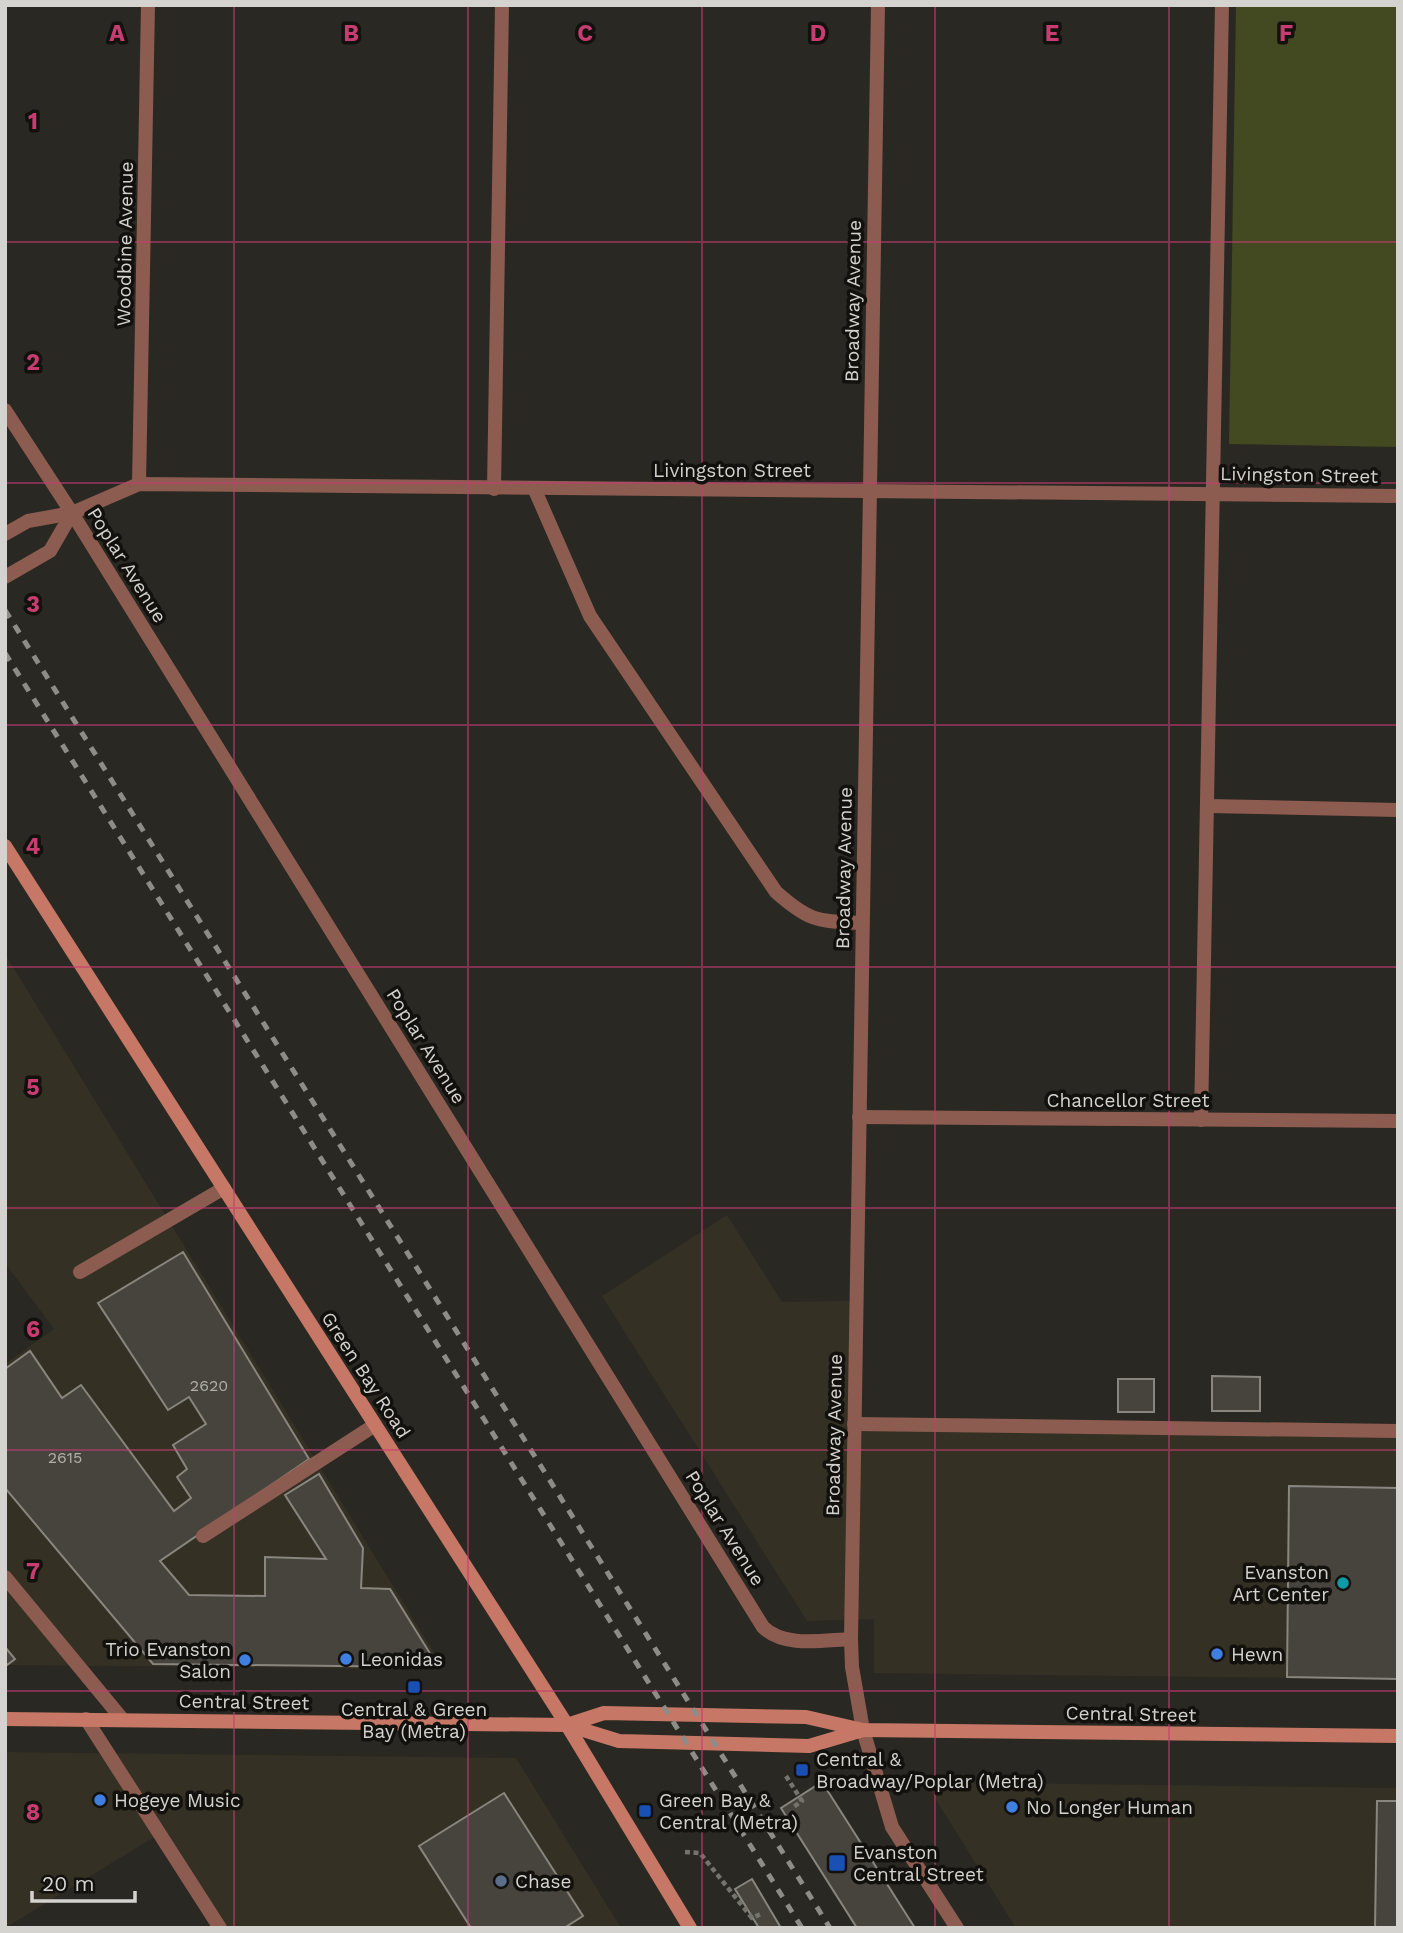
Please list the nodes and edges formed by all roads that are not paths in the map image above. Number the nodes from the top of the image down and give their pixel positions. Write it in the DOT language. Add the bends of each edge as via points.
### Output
graph roads {
  1 [pos="148,5"];
  2 [pos="502,5"];
  3 [pos="878,5"];
  4 [pos="1222,5"];
  5 [pos="5,410"];
  6 [pos="139,484"];
  7 [pos="534,488"];
  8 [pos="494,489"];
  9 [pos="869,491"];
  10 [pos="1212,493"];
  11 [pos="1398,496"];
  12 [pos="72,513"];
  13 [pos="5,534"];
  14 [pos="5,577"];
  15 [pos="1207,806"];
  16 [pos="1398,810"];
  17 [pos="5,846"];
  18 [pos="862,923"];
  19 [pos="859,1117"];
  20 [pos="1201,1119"];
  21 [pos="1398,1121"];
  22 [pos="224,1188"];
  23 [pos="80,1272"];
  24 [pos="853,1423"];
  25 [pos="375,1425"];
  26 [pos="1398,1431"];
  27 [pos="204,1536"];
  28 [pos="5,1577"];
  29 [pos="850,1639"];
  30 [pos="5,1719"];
  31 [pos="86,1720"];
  32 [pos="123,1720"];
  33 [pos="567,1725"];
  34 [pos="863,1730"];
  35 [pos="1398,1737"];
  36 [pos="220,1928"];
  37 [pos="690,1928"];
  38 [pos="957,1928"];
  1 -- 6 [label="street, Woodbine Avenue"];
  2 -- 8 [label="street"];
  3 -- 9 [label="street, Broadway Avenue"];
  4 -- 10 [label="street"];
  5 -- 12 [label="street, Poplar Avenue"];
  6 -- 8 [label="street, Livingston Street"];
  6 -- 12 [label="street, Livingston Street"];
  7 -- 8 [label="street, Livingston Street"];
  7 -- 9 [label="street, Livingston Street"];
  7 -- 18 [label="street" via="590,616 776,892 812,918"];
  9 -- 10 [label="street, Livingston Street"];
  9 -- 18 [label="street, Broadway Avenue"];
  10 -- 11 [label="street, Livingston Street"];
  10 -- 15 [label="street"];
  12 -- 13 [label="street, Livingston Street" via="28,521"];
  12 -- 14 [label="street" via="50,551"];
  12 -- 29 [label="street, Poplar Avenue" via="763,1627 772,1636 788,1639"];
  15 -- 16 [label="street"];
  15 -- 20 [label="street"];
  17 -- 22 [label="main road, Green Bay Road"];
  18 -- 19 [label="street, Broadway Avenue"];
  19 -- 20 [label="street, Chancellor Street"];
  19 -- 24 [label="street, Broadway Avenue"];
  20 -- 21 [label="street, Chancellor Street"];
  22 -- 23 [label="street"];
  22 -- 25 [label="main road, Green Bay Road"];
  24 -- 26 [label="street"];
  24 -- 29 [label="street, Broadway Avenue"];
  25 -- 27 [label="street"];
  25 -- 33 [label="main road, Green Bay Road"];
  28 -- 32 [label="street"];
  29 -- 34 [label="street, Broadway Avenue"];
  30 -- 31 [label="main road, Central Street"];
  31 -- 32 [label="main road, Central Street"];
  31 -- 36 [label="street"];
  32 -- 33 [label="main road, Central Street"];
  33 -- 34 [label="main road, Central Street" via="604,1713 806,1717"];
  33 -- 34 [label="main road, Central Street" via="619,1741 809,1746"];
  33 -- 37 [label="main road, Green Bay Road"];
  34 -- 35 [label="main road, Central Street"];
  34 -- 38 [label="street" via="892,1826"];
}
